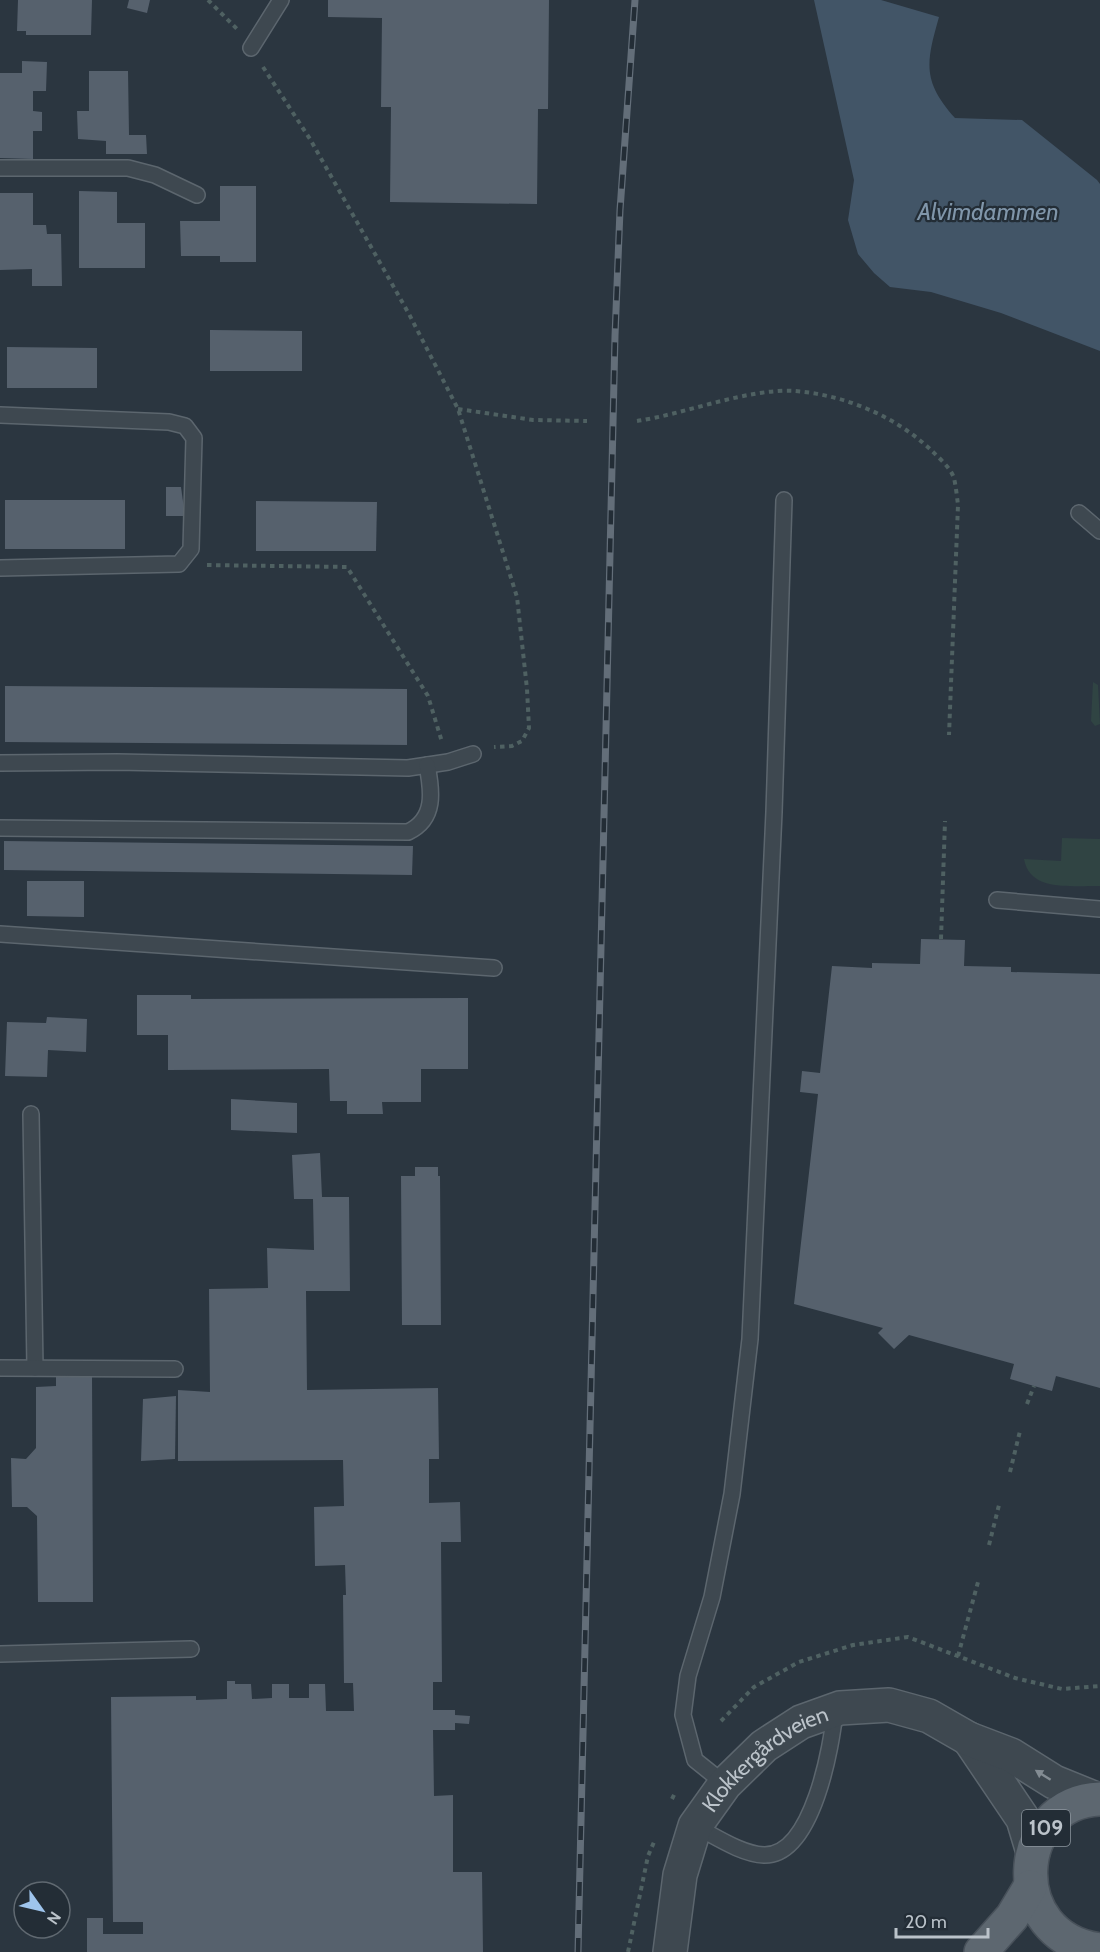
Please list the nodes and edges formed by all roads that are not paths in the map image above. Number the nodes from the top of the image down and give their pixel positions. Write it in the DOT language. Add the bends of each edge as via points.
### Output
graph roads {
  1 [pos="281,0"];
  2 [pos="251,48"];
  3 [pos="0,168"];
  4 [pos="197,195"];
  5 [pos="0,415"];
  6 [pos="784,500"];
  7 [pos="1079,513"];
  8 [pos="1100,531"];
  9 [pos="0,568"];
  10 [pos="473,754"];
  11 [pos="0,763"];
  12 [pos="427,765"];
  13 [pos="0,828"];
  14 [pos="997,900"];
  15 [pos="1100,909"];
  16 [pos="0,934"];
  17 [pos="494,968"];
  18 [pos="31,1114"];
  19 [pos="0,1368"];
  20 [pos="35,1368"];
  21 [pos="175,1369"];
  22 [pos="191,1649"];
  23 [pos="0,1654"];
  24 [pos="835,1710"];
  25 [pos="969,1739"];
  26 [pos="725,1784"];
  27 [pos="1098,1799"];
  28 [pos="695,1826"];
  29 [pos="1033,1852"];
  30 [pos="1030,1887"];
  31 [pos="1098,1951"];
  32 [pos="670,1952"];
  33 [pos="981,1952"];
  1 -- 2 [label="lane"];
  3 -- 4 [label="lane" via="128,168 155,175"];
  5 -- 9 [label="lane" via="169,422 185,426 194,438 190,549 180,564"];
  6 -- 26 [label="lane" via="750,1339 732,1494 712,1597 688,1676 683,1715 695,1760"];
  7 -- 8 [label="lane"];
  10 -- 12 [label="lane"];
  11 -- 12 [label="lane" via="408,768"];
  12 -- 13 [label="lane" via="432,794 428,814 408,832"];
  14 -- 15 [label="lane"];
  16 -- 17 [label="lane"];
  18 -- 20 [label="lane"];
  19 -- 20 [label="lane"];
  20 -- 21 [label="lane"];
  22 -- 23 [label="lane"];
  24 -- 25 [label="street, Klokkergårdveien" via="889,1705 929,1716"];
  24 -- 26 [label="street, Klokkergårdveien" via="801,1722 764,1746"];
  24 -- 28 [label="lane" via="832,1746 809,1818 788,1845 765,1855 739,1848"];
  27 -- 25 [label="street, Klokkergårdveien, one-way" via="1054,1782 1011,1755"];
  25 -- 29 [label="street, Klokkergårdveien" via="1023,1819"];
  26 -- 28 [label="street, Klokkergårdveien"];
  27 -- 29 [label="main road, 109" via="1075,1804 1056,1816 1042,1832"];
  28 -- 32 [label="street, Klokkergårdveien" via="680,1875"];
  29 -- 30 [label="main road, 109"];
  30 -- 31 [label="main road, 109" via="1037,1908 1049,1925 1065,1939"];
  30 -- 33 [label="main road, 109" via="1012,1917"];
}
